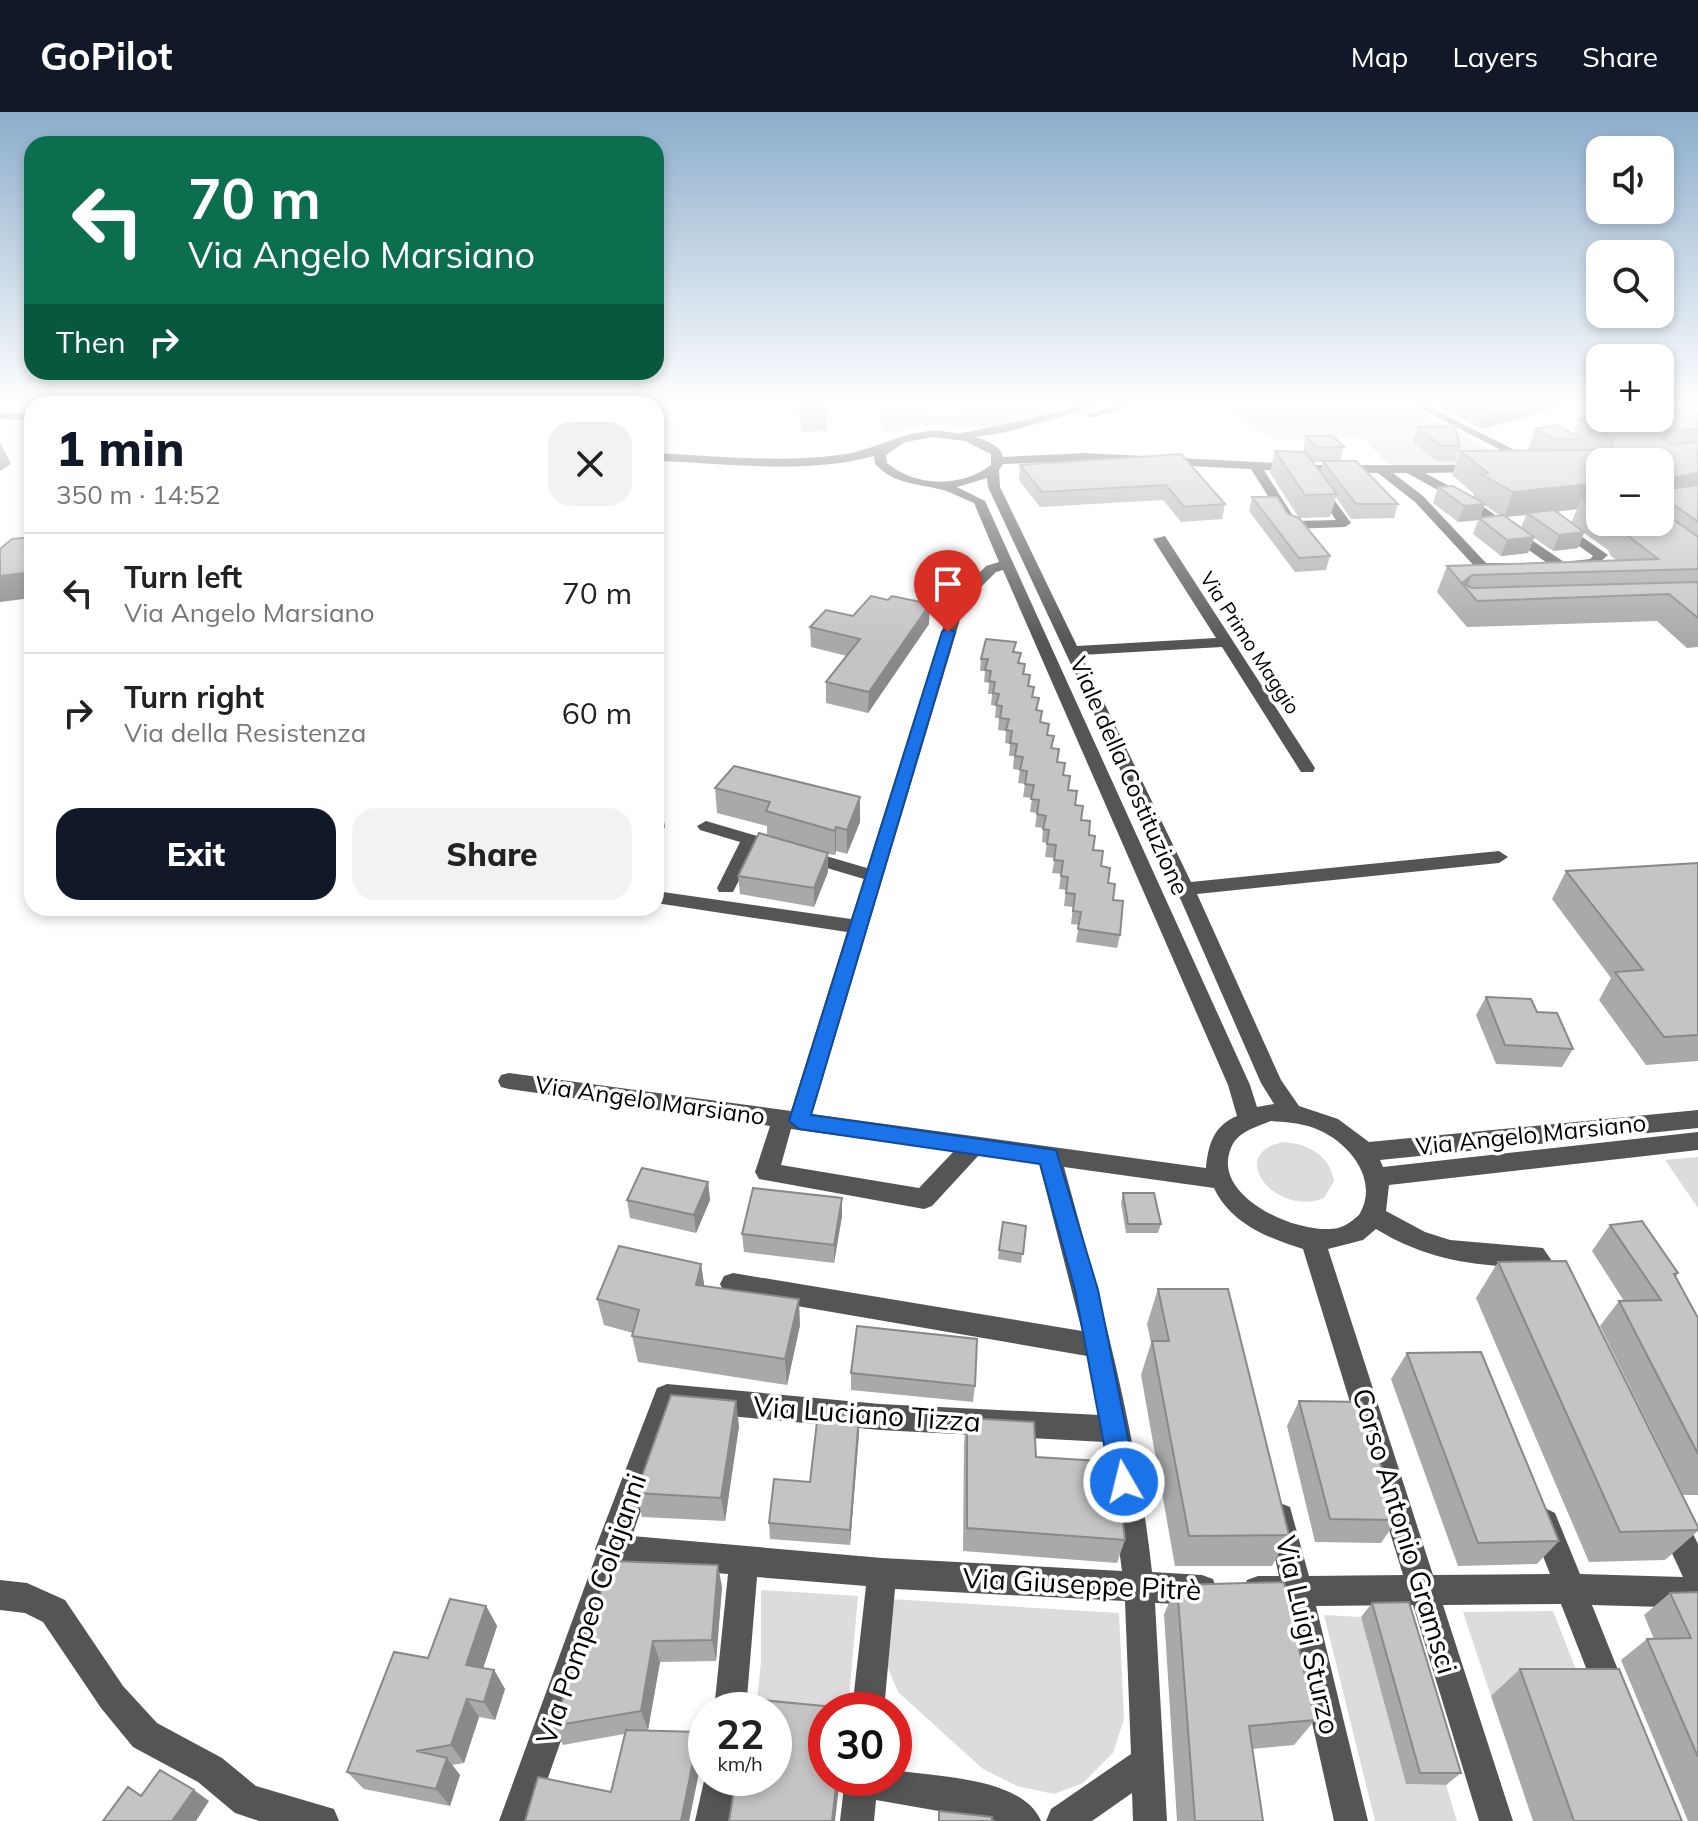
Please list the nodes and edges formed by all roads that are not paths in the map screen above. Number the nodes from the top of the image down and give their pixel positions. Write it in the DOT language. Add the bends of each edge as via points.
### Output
graph roads {
  1 [pos="936,483"];
  2 [pos="994,483"];
  3 [pos="1266,483"];
  4 [pos="1315,483"];
  5 [pos="1400,483"];
  6 [pos="1432,483"];
  7 [pos="1576,516"];
  8 [pos="1539,520"];
  9 [pos="1501,525"];
  10 [pos="1462,529"];
  11 [pos="1160,539"];
  12 [pos="1007,564"];
  13 [pos="1558,564"];
  14 [pos="1225,642"];
  15 [pos="1073,651"];
  16 [pos="1307,768"];
  17 [pos="706,826"];
  18 [pos="751,839"];
  19 [pos="1499,857"];
  20 [pos="874,876"];
  21 [pos="726,888"];
  22 [pos="1185,889"];
  23 [pos="664,898"];
  24 [pos="858,927"];
  25 [pos="509,1081"];
  26 [pos="1291,1112"];
  27 [pos="1249,1117"];
  28 [pos="1698,1119"];
  29 [pos="791,1120"];
  30 [pos="1698,1141"];
  31 [pos="974,1145"];
  32 [pos="1364,1152"];
  33 [pos="1049,1156"];
  34 [pos="1377,1177"];
  35 [pos="1219,1179"];
  36 [pos="1374,1216"];
  37 [pos="1313,1241"];
  38 [pos="733,1284"];
  39 [pos="1572,1308"];
  40 [pos="1099,1346"];
  41 [pos="667,1397"];
  42 [pos="1116,1429"];
  43 [pos="1274,1490"];
  44 [pos="1532,1490"];
  45 [pos="1658,1492"];
  46 [pos="610,1549"];
  47 [pos="744,1561"];
  48 [pos="882,1573"];
  49 [pos="1698,1577"];
  50 [pos="1139,1589"];
  51 [pos="1423,1589"];
  52 [pos="1570,1589"];
  53 [pos="1300,1592"];
  54 [pos="1698,1593"];
  55 [pos="0,1595"];
  56 [pos="732,1692"];
  57 [pos="870,1692"];
  58 [pos="1622,1719"];
  59 [pos="1147,1762"];
  60 [pos="912,1789"];
  61 [pos="717,1796"];
  62 [pos="859,1796"];
  63 [pos="322,1821"];
  64 [pos="516,1821"];
  65 [pos="712,1821"];
  66 [pos="857,1821"];
  67 [pos="1024,1821"];
  68 [pos="1063,1821"];
  69 [pos="1150,1821"];
  70 [pos="1351,1821"];
  71 [pos="1496,1821"];
  1 -- 12 [label="street, Viale della Costituzione" via="979,501"];
  2 -- 15 [label="street, Viale della Costituzione"];
  3 -- 4 [label="street" via="1292,525 1345,523"];
  5 -- 10 [label="street"];
  6 -- 9 [label="street"];
  7 -- 8 [label="street"];
  8 -- 9 [label="street"];
  8 -- 13 [label="street" via="1601,555 1594,563"];
  9 -- 10 [label="street"];
  9 -- 13 [label="street"];
  10 -- 13 [label="street" via="1483,567"];
  11 -- 14 [label="street, Via Primo Maggio"];
  12 -- 20 [label="street" via="991,569 958,602"];
  12 -- 27 [label="street, Viale della Costituzione"];
  14 -- 15 [label="street"];
  14 -- 16 [label="street, Via Primo Maggio"];
  15 -- 22 [label="street, Viale della Costituzione"];
  17 -- 18 [label="street"];
  18 -- 20 [label="street"];
  18 -- 21 [label="street"];
  19 -- 22 [label="street"];
  20 -- 24 [label="street"];
  22 -- 26 [label="street, Viale della Costituzione" via="1272,1083"];
  23 -- 24 [label="street"];
  24 -- 29 [label="street"];
  25 -- 29 [label="street, Via Angelo Marsiano"];
  26 -- 27 [label="street"];
  26 -- 32 [label="street" via="1332,1126"];
  27 -- 35 [label="street" via="1220,1141"];
  28 -- 32 [label="street, Via Angelo Marsiano"];
  29 -- 31 [label="street, Via Angelo Marsiano"];
  29 -- 31 [label="street" via="767,1172 924,1199"];
  30 -- 34 [label="street, Via Angelo Marsiano"];
  31 -- 33 [label="street, Via Angelo Marsiano"];
  32 -- 34 [label="street"];
  33 -- 35 [label="street, Via Angelo Marsiano"];
  33 -- 40 [label="street"];
  34 -- 36 [label="street" via="1380,1197"];
  35 -- 37 [label="street" via="1229,1197 1255,1221 1289,1237"];
  36 -- 37 [label="street" via="1360,1230"];
  36 -- 39 [label="street" via="1415,1241 1455,1255 1534,1256"];
  37 -- 51 [label="street, Corso Antonio Gramsci"];
  38 -- 40 [label="street"];
  40 -- 42 [label="street"];
  41 -- 42 [label="street, Via Luciano Tizza" via="880,1417"];
  41 -- 46 [label="street, Via Pompeo Colajanni"];
  42 -- 50 [label="street"];
  43 -- 53 [label="street, Via Luigi Sturzo"];
  44 -- 52 [label="street"];
  45 -- 49 [label="street"];
  46 -- 47 [label="street, Via Giuseppe Pitrè"];
  46 -- 64 [label="street, Via Pompeo Colajanni"];
  47 -- 48 [label="street, Via Giuseppe Pitrè"];
  47 -- 56 [label="street"];
  48 -- 50 [label="street, Via Giuseppe Pitrè"];
  48 -- 57 [label="street"];
  50 -- 53 [label="street, Via Giuseppe Pitrè"];
  50 -- 59 [label="street"];
  51 -- 52 [label="street, Via Giuseppe Pitrè"];
  51 -- 53 [label="street, Via Giuseppe Pitrè"];
  51 -- 71 [label="street, Corso Antonio Gramsci"];
  52 -- 54 [label="street, Via Giuseppe Pitrè"];
  52 -- 58 [label="street"];
  53 -- 70 [label="street, Via Luigi Sturzo"];
  55 -- 63 [label="street" via="27,1598 54,1611 112,1697 145,1735 210,1770 247,1801"];
  59 -- 68 [label="street"];
  59 -- 69 [label="street"];
  60 -- 67 [label="street" via="1001,1804"];
  61 -- 65 [label="street"];
  62 -- 66 [label="street"];
}
